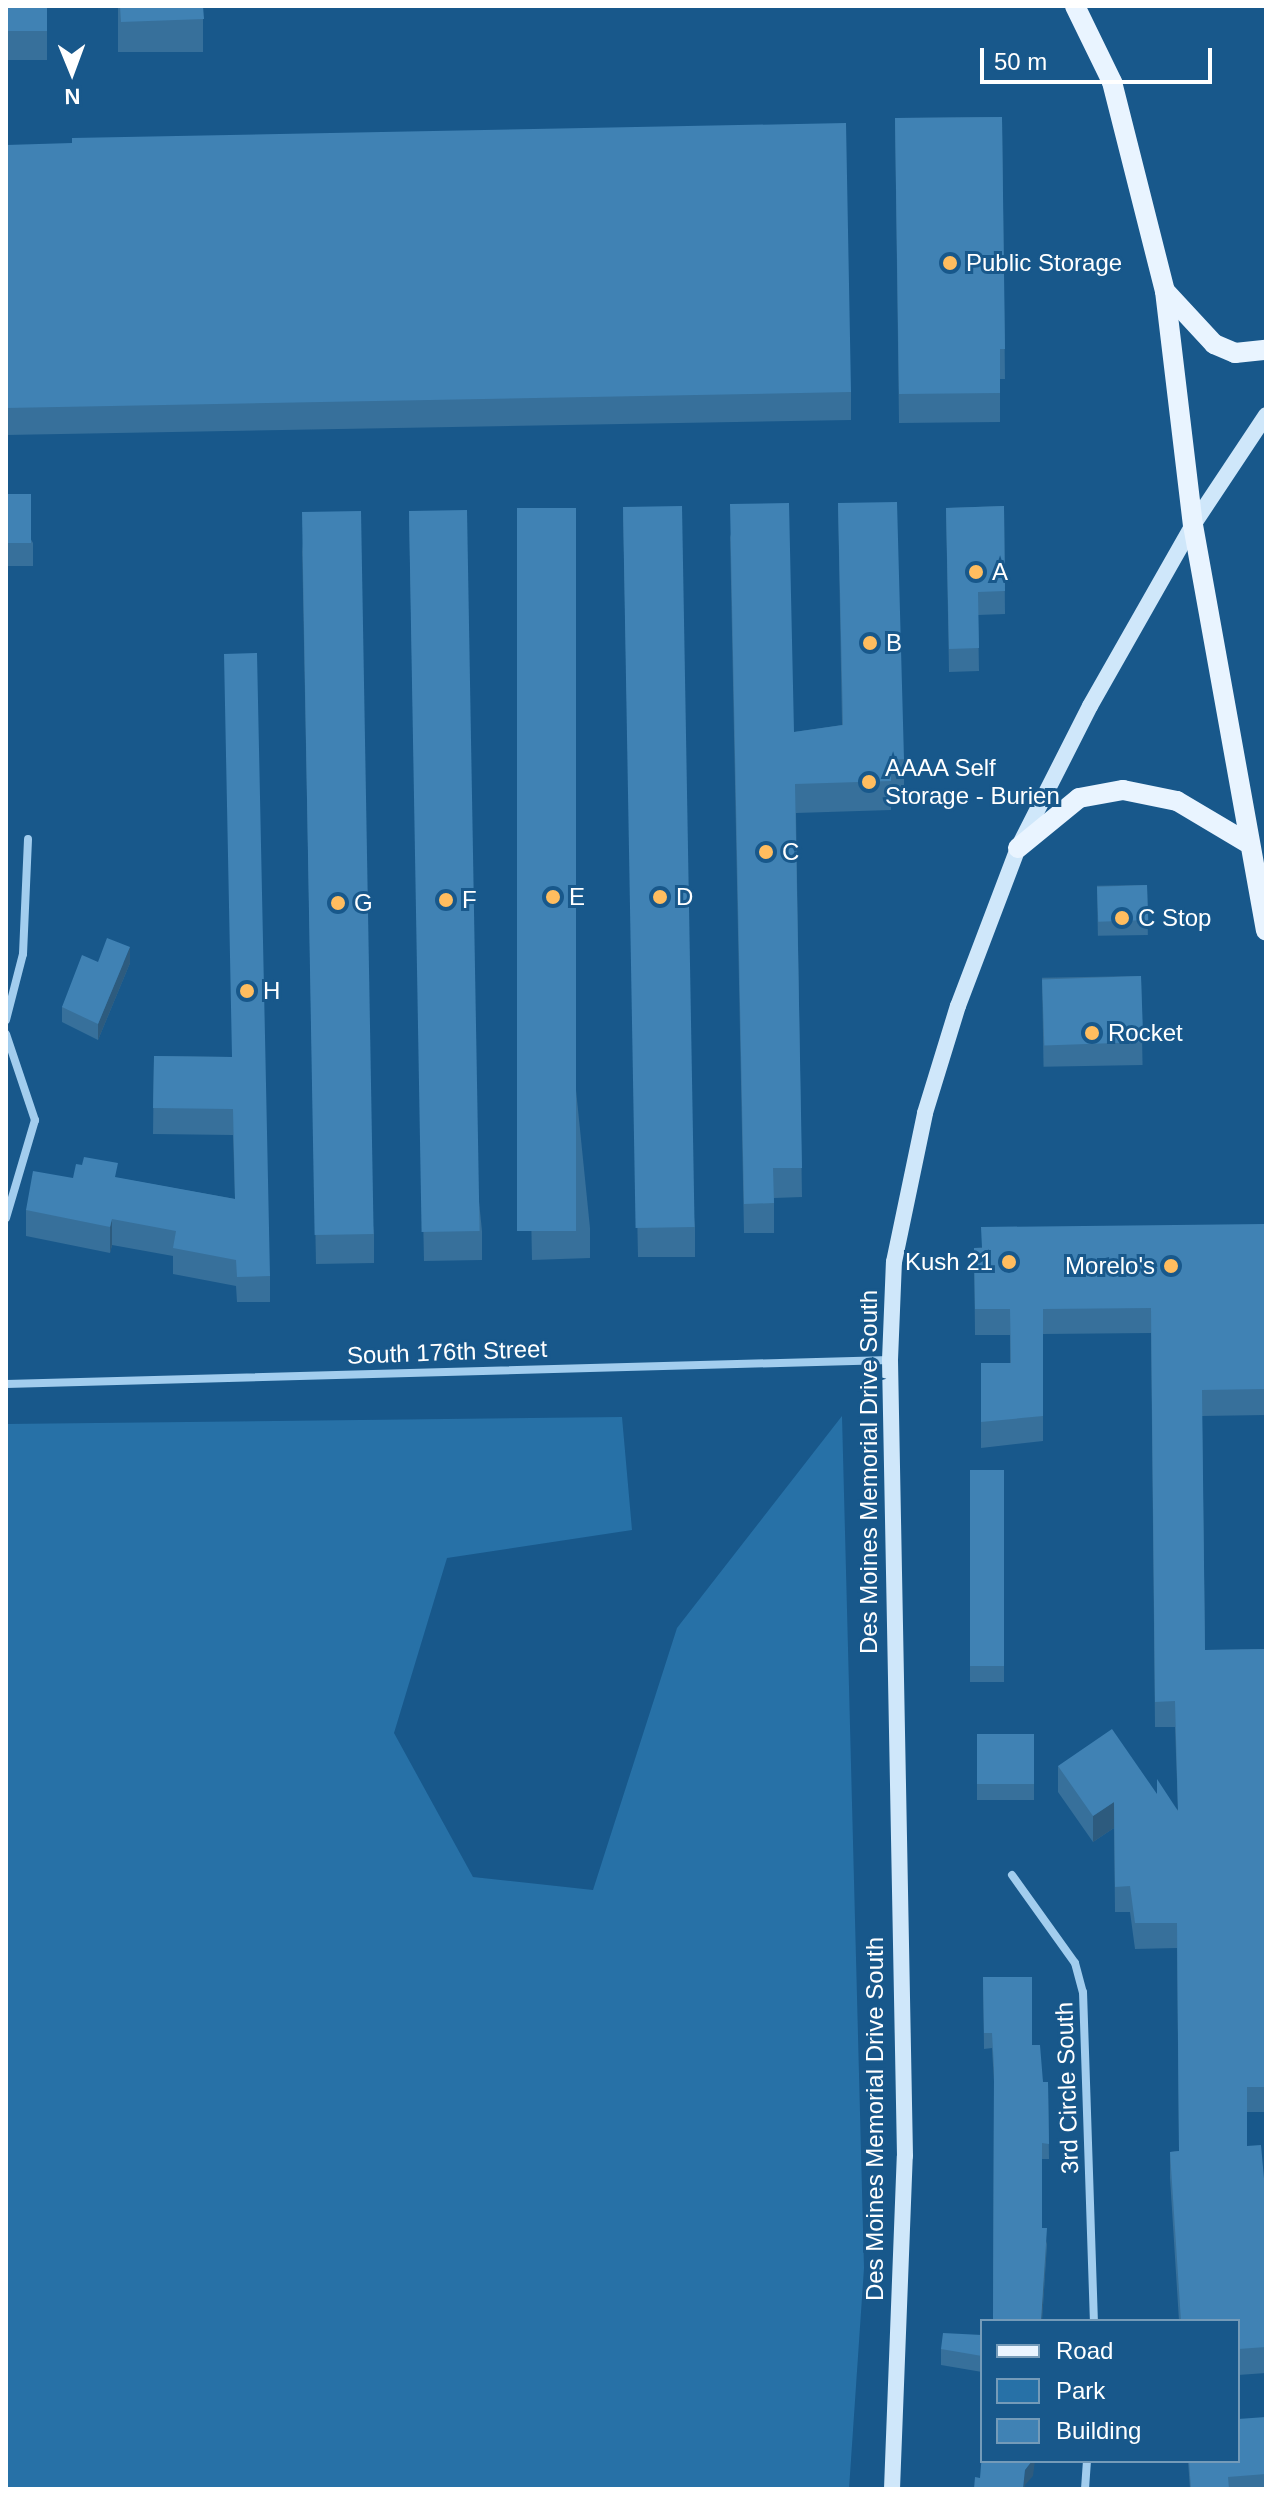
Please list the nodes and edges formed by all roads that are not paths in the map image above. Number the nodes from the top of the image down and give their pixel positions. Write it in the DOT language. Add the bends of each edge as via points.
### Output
graph roads {
  1 [pos="1075,6"];
  2 [pos="1165,291"];
  3 [pos="1266,350"];
  4 [pos="1266,415"];
  5 [pos="1193,525"];
  6 [pos="28,839"];
  7 [pos="1246,842"];
  8 [pos="1018,848"];
  9 [pos="1266,930"];
  10 [pos="6,1020"];
  11 [pos="6,1034"];
  12 [pos="6,1218"];
  13 [pos="890,1360"];
  14 [pos="6,1384"];
  15 [pos="1012,1875"];
  16 [pos="1094,2319"];
  17 [pos="1087,2463"];
  18 [pos="892,2489"];
  19 [pos="1085,2489"];
  1 -- 2 [label="main road" via="1112,82"];
  2 -- 3 [label="main road" via="1214,344 1235,353"];
  2 -- 5 [label="main road"];
  4 -- 5 [label="main road, Des Moines Memorial Drive South"];
  5 -- 7 [label="main road"];
  5 -- 8 [label="main road, Des Moines Memorial Drive South"];
  6 -- 10 [label="street" via="23,954"];
  7 -- 8 [label="main road" via="1177,801 1123,790 1079,798"];
  7 -- 9 [label="main road"];
  8 -- 13 [label="main road, Des Moines Memorial Drive South" via="958,1006 925,1113 894,1262"];
  11 -- 12 [label="street" via="35,1120"];
  13 -- 14 [label="street, South 176th Street"];
  13 -- 18 [label="main road, Des Moines Memorial Drive South" via="905,2156"];
  15 -- 16 [label="street, 3rd Circle South" via="1075,1963 1083,1992"];
  17 -- 19 [label="street"];
}
